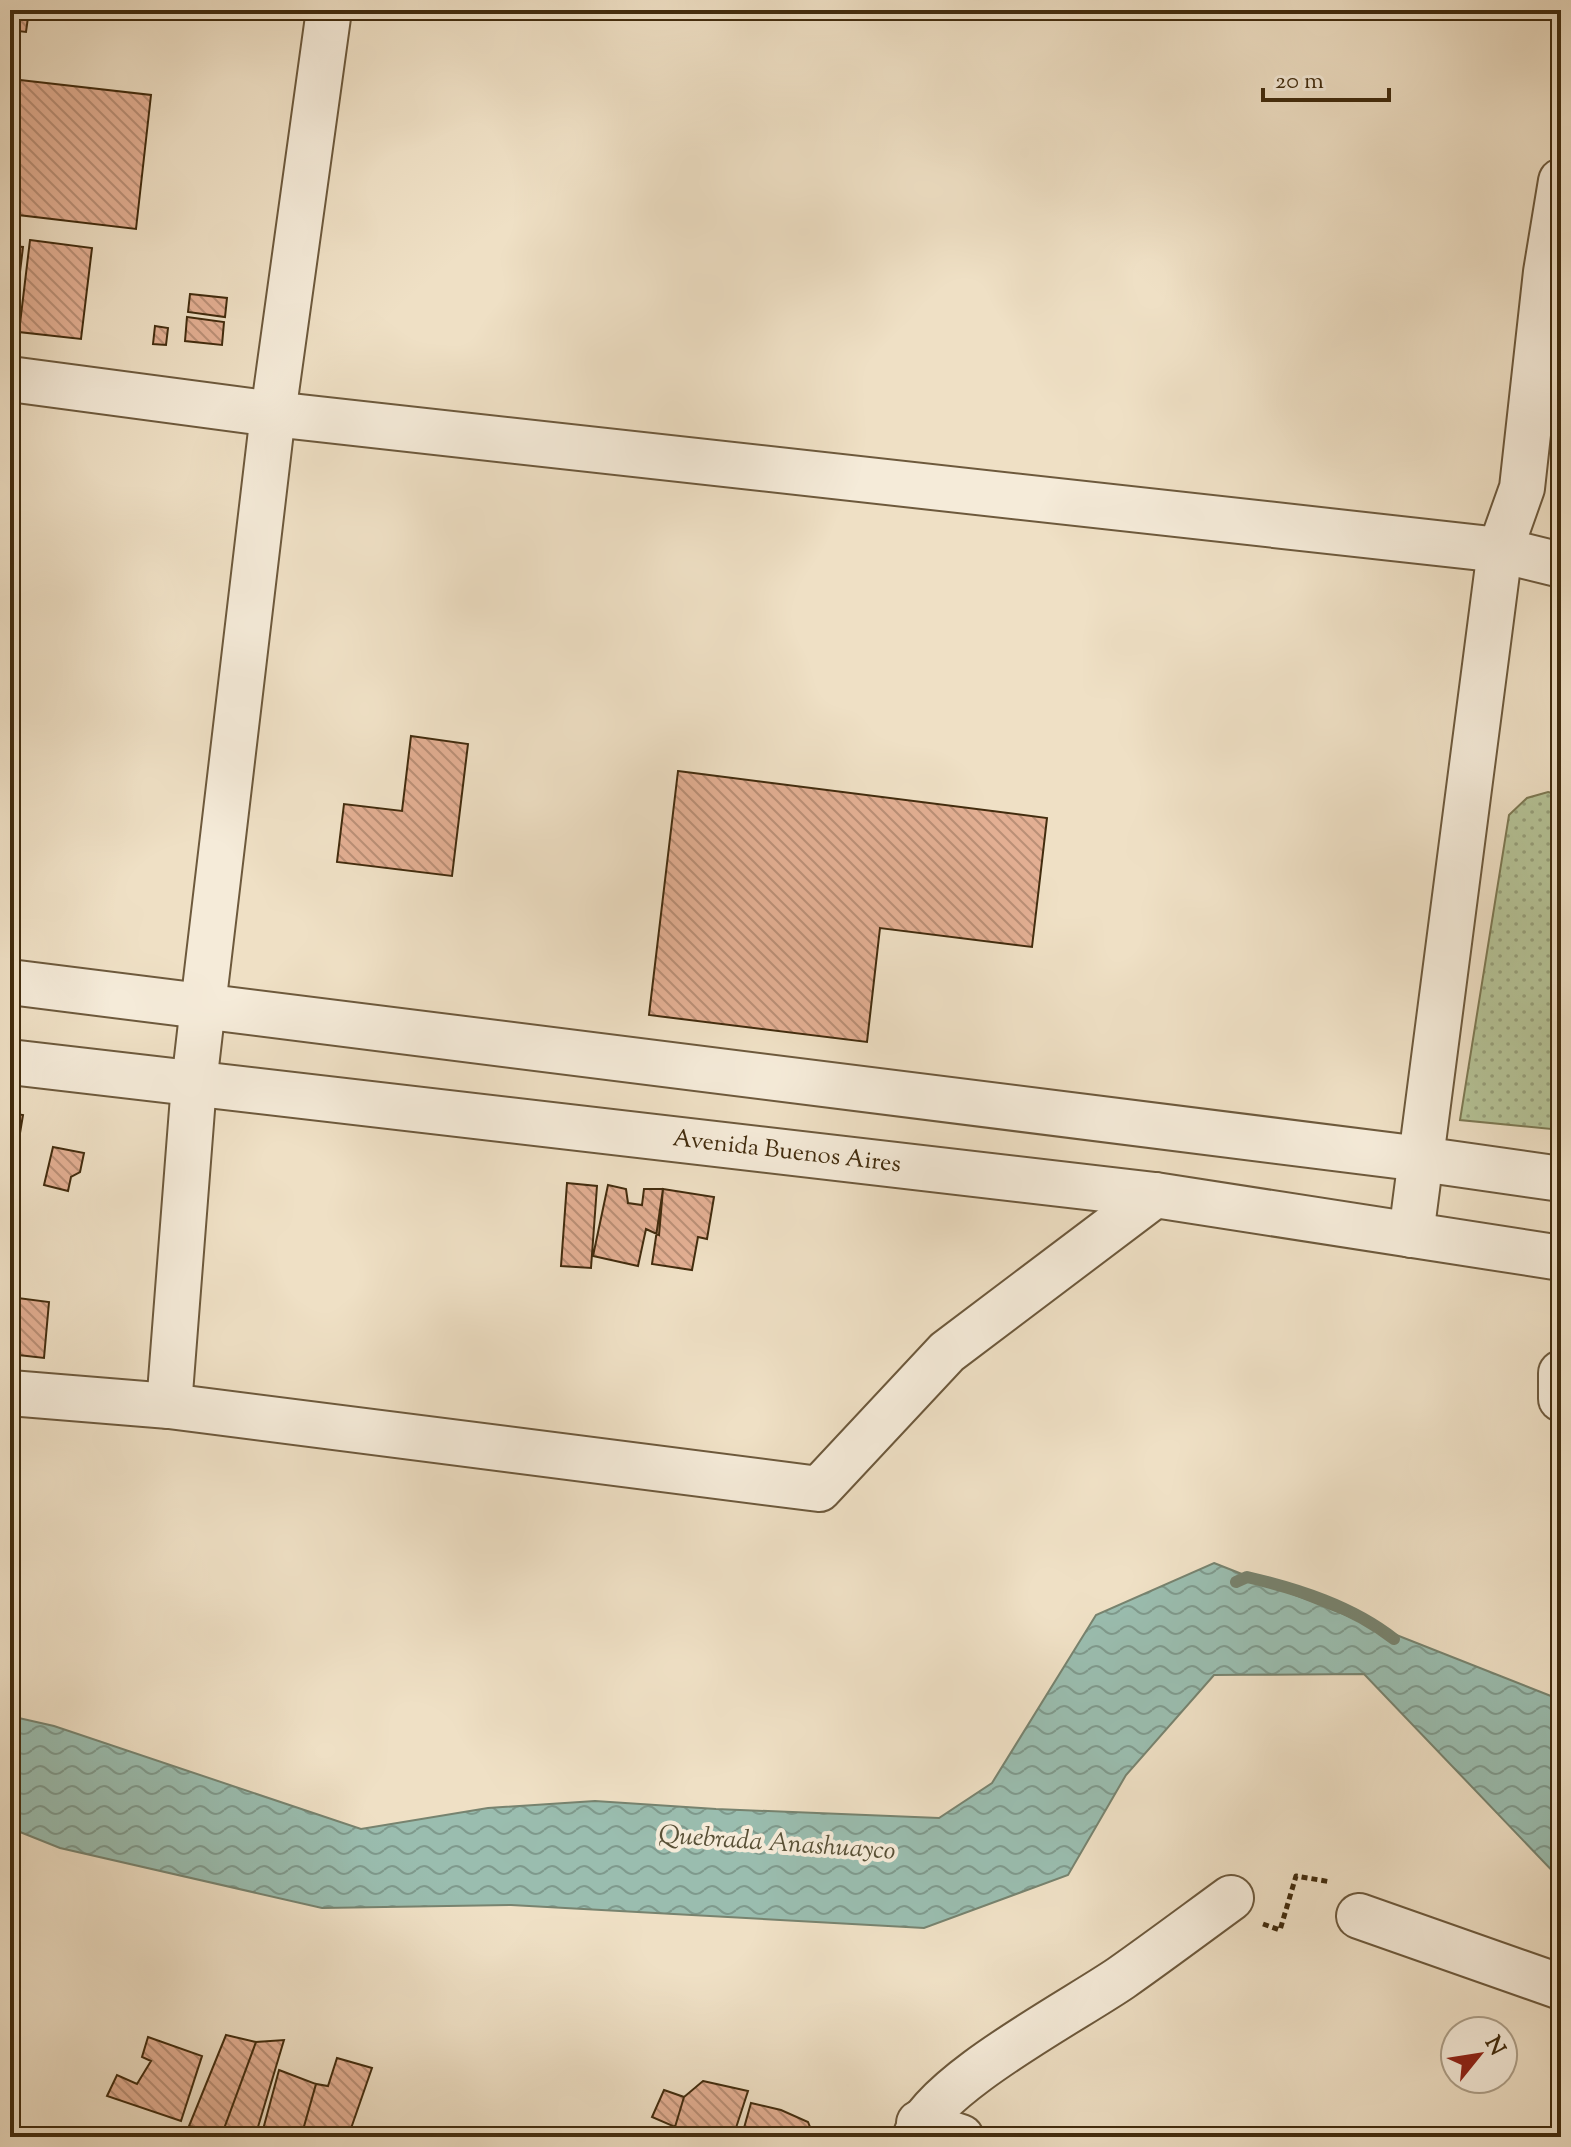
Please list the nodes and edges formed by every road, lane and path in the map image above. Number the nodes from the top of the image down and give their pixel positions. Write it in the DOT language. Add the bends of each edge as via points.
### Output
graph roads {
  1 [pos="329,10"];
  2 [pos="1561,181"];
  3 [pos="10,379"];
  4 [pos="273,414"];
  5 [pos="1500,550"];
  6 [pos="1561,565"];
  7 [pos="10,982"];
  8 [pos="203,1006"];
  9 [pos="10,1062"];
  10 [pos="194,1084"];
  11 [pos="1421,1159"];
  12 [pos="1561,1179"];
  13 [pos="1155,1195"];
  14 [pos="1411,1235"];
  15 [pos="1561,1258"];
  16 [pos="1561,1373"];
  17 [pos="10,1393"];
  18 [pos="1561,1399"];
  19 [pos="169,1406"];
  20 [pos="1331,1882"];
  21 [pos="1244,1910"];
  22 [pos="1359,1916"];
  23 [pos="1561,1987"];
  24 [pos="917,2130"];
  25 [pos="961,2137"];
  1 -- 4 [label="street"];
  2 -- 5 [label="street" via="1522,488"];
  3 -- 4 [label="street"];
  4 -- 5 [label="street"];
  4 -- 8 [label="street"];
  5 -- 6 [label="street"];
  5 -- 11 [label="street"];
  7 -- 8 [label="street"];
  8 -- 10 [label="street"];
  8 -- 11 [label="street"];
  9 -- 10 [label="street, Avenida Buenos Aires"];
  10 -- 13 [label="street, Avenida Buenos Aires"];
  10 -- 19 [label="street"];
  11 -- 12 [label="street"];
  11 -- 14 [label="street"];
  13 -- 14 [label="street, Avenida Buenos Aires"];
  13 -- 19 [label="street" via="947,1352 819,1489"];
  14 -- 15 [label="street, Avenida Buenos Aires"];
  16 -- 18 [label="street"];
  17 -- 19 [label="street"];
  20 -- 21 [label="path" via="1296,1876 1280,1930"];
  21 -- 24 [label="street" via="1120,1978 958,2085"];
  22 -- 23 [label="street"];
  24 -- 25 [label="street"];
}
